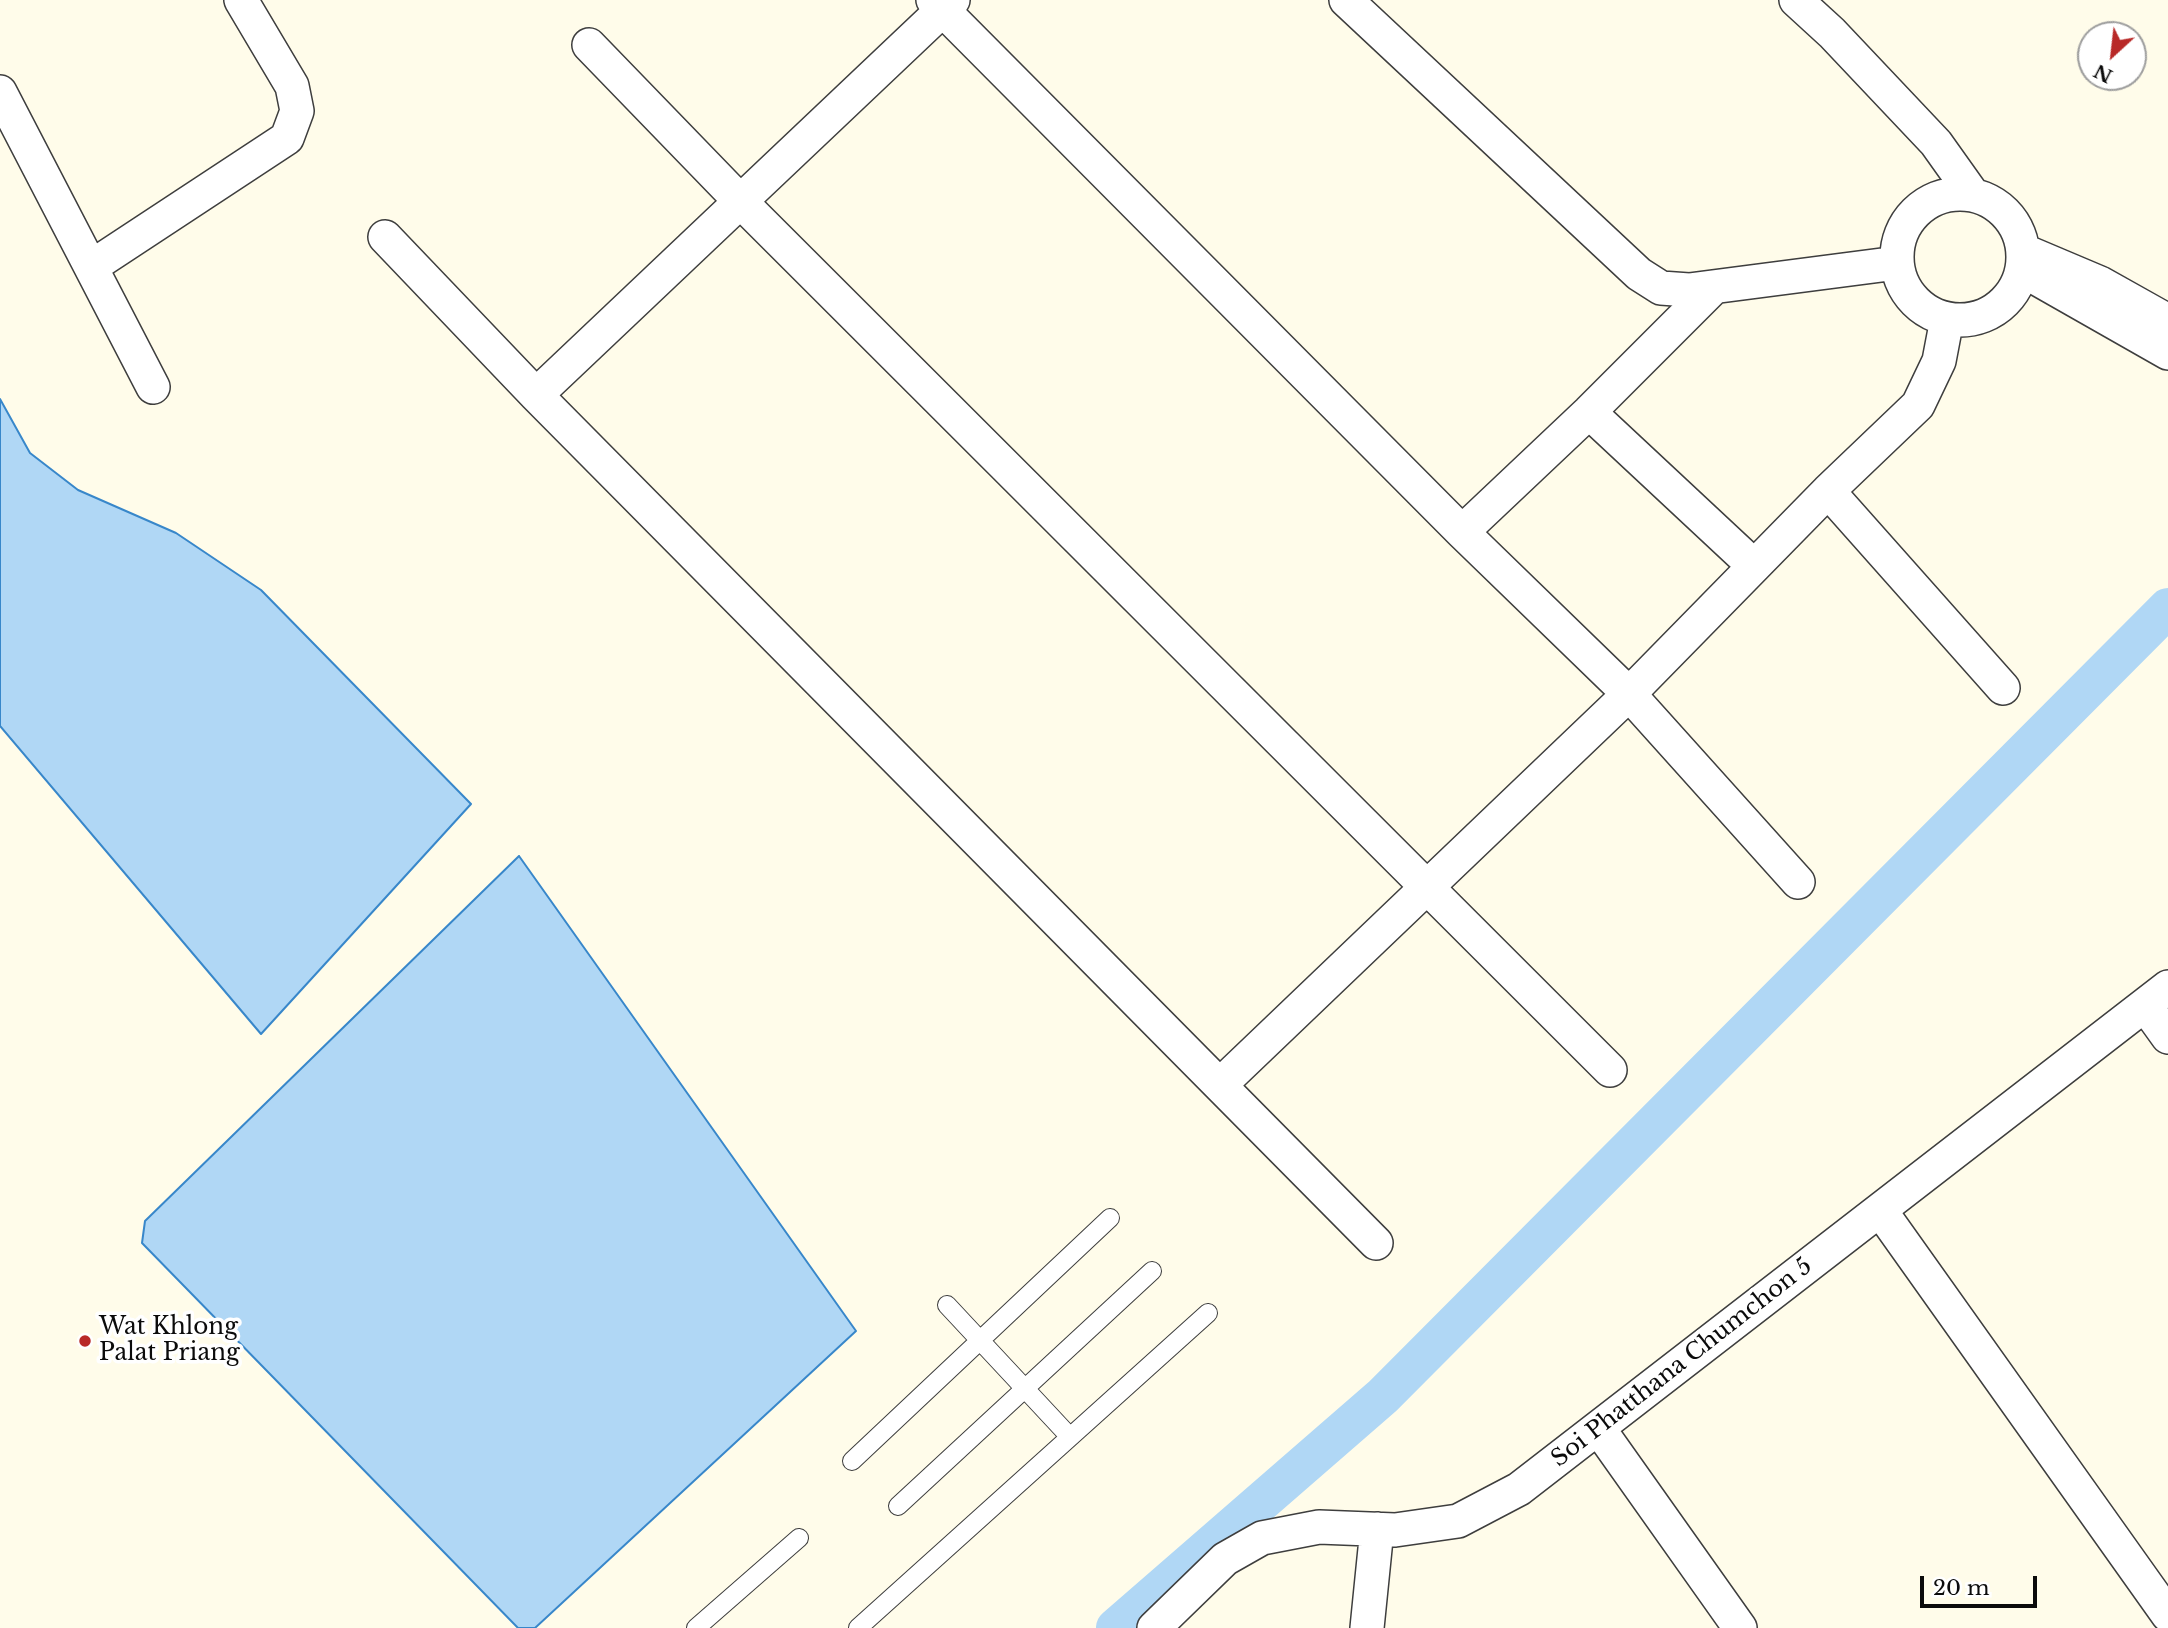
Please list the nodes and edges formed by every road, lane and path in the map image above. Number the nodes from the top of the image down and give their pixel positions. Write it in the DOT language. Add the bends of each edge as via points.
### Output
graph roads {
  1 [pos="241,0"];
  2 [pos="1346,0"];
  3 [pos="1796,0"];
  4 [pos="943,3"];
  5 [pos="589,45"];
  6 [pos="0,92"];
  7 [pos="1973,195"];
  8 [pos="742,203"];
  9 [pos="384,237"];
  10 [pos="2022,260"];
  11 [pos="1897,263"];
  12 [pos="90,267"];
  13 [pos="1714,287"];
  14 [pos="1947,319"];
  15 [pos="2168,321"];
  16 [pos="2168,353"];
  17 [pos="153,387"];
  18 [pos="536,395"];
  19 [pos="1589,412"];
  20 [pos="1828,491"];
  21 [pos="1462,532"];
  22 [pos="1754,566"];
  23 [pos="2003,688"];
  24 [pos="1629,694"];
  25 [pos="1798,882"];
  26 [pos="1428,888"];
  27 [pos="2156,996"];
  28 [pos="2168,1037"];
  29 [pos="1610,1070"];
  30 [pos="1221,1084"];
  31 [pos="1880,1210"];
  32 [pos="1110,1218"];
  33 [pos="1376,1243"];
  34 [pos="1152,1271"];
  35 [pos="947,1305"];
  36 [pos="1208,1313"];
  37 [pos="980,1340"];
  38 [pos="1025,1389"];
  39 [pos="1599,1429"];
  40 [pos="1070,1437"];
  41 [pos="852,1461"];
  42 [pos="898,1506"];
  43 [pos="1377,1529"];
  44 [pos="799,1538"];
  45 [pos="2168,1615"];
  46 [pos="696,1628"];
  47 [pos="858,1628"];
  48 [pos="1154,1628"];
  49 [pos="1367,1628"];
  50 [pos="1740,1628"];
  1 -- 12 [label="street" via="292,86 297,111 287,138"];
  2 -- 13 [label="street" via="1639,274 1661,288"];
  3 -- 7 [label="street" via="1936,143"];
  4 -- 8 [label="street"];
  4 -- 21 [label="street"];
  5 -- 8 [label="street"];
  6 -- 12 [label="street"];
  7 -- 10 [label="street" via="2007,214 2018,231"];
  7 -- 11 [label="street" via="1953,194 1917,209 1898,243"];
  8 -- 18 [label="street"];
  8 -- 26 [label="street"];
  9 -- 18 [label="street"];
  10 -- 14 [label="street" via="2015,288 2002,304 1986,314"];
  10 -- 15 [label="street" via="2100,284"];
  10 -- 16 [label="street"];
  11 -- 13 [label="street"];
  11 -- 14 [label="street" via="1913,299"];
  12 -- 17 [label="street"];
  13 -- 19 [label="street"];
  14 -- 20 [label="street" via="1939,361 1918,405"];
  18 -- 30 [label="street"];
  19 -- 21 [label="street"];
  19 -- 22 [label="street"];
  20 -- 22 [label="street"];
  20 -- 23 [label="street"];
  21 -- 24 [label="street"];
  22 -- 24 [label="street"];
  24 -- 25 [label="street"];
  24 -- 26 [label="street"];
  26 -- 29 [label="street"];
  26 -- 30 [label="street"];
  27 -- 28 [label="street"];
  27 -- 31 [label="street, Soi Phatthana Chumchon 5"];
  30 -- 33 [label="street"];
  31 -- 39 [label="street, Soi Phatthana Chumchon 5"];
  31 -- 45 [label="street"];
  32 -- 37 [label="lane"];
  34 -- 38 [label="lane"];
  35 -- 37 [label="lane"];
  36 -- 40 [label="lane"];
  37 -- 38 [label="lane"];
  37 -- 41 [label="lane"];
  38 -- 40 [label="lane"];
  38 -- 42 [label="lane"];
  39 -- 43 [label="street, Soi Phatthana Chumchon 5" via="1520,1489 1458,1521"];
  39 -- 50 [label="street"];
  40 -- 47 [label="lane"];
  43 -- 48 [label="street, Soi Phatthana Chumchon 5" via="1319,1527 1262,1538 1224,1559"];
  43 -- 49 [label="street"];
  44 -- 46 [label="lane"];
}
